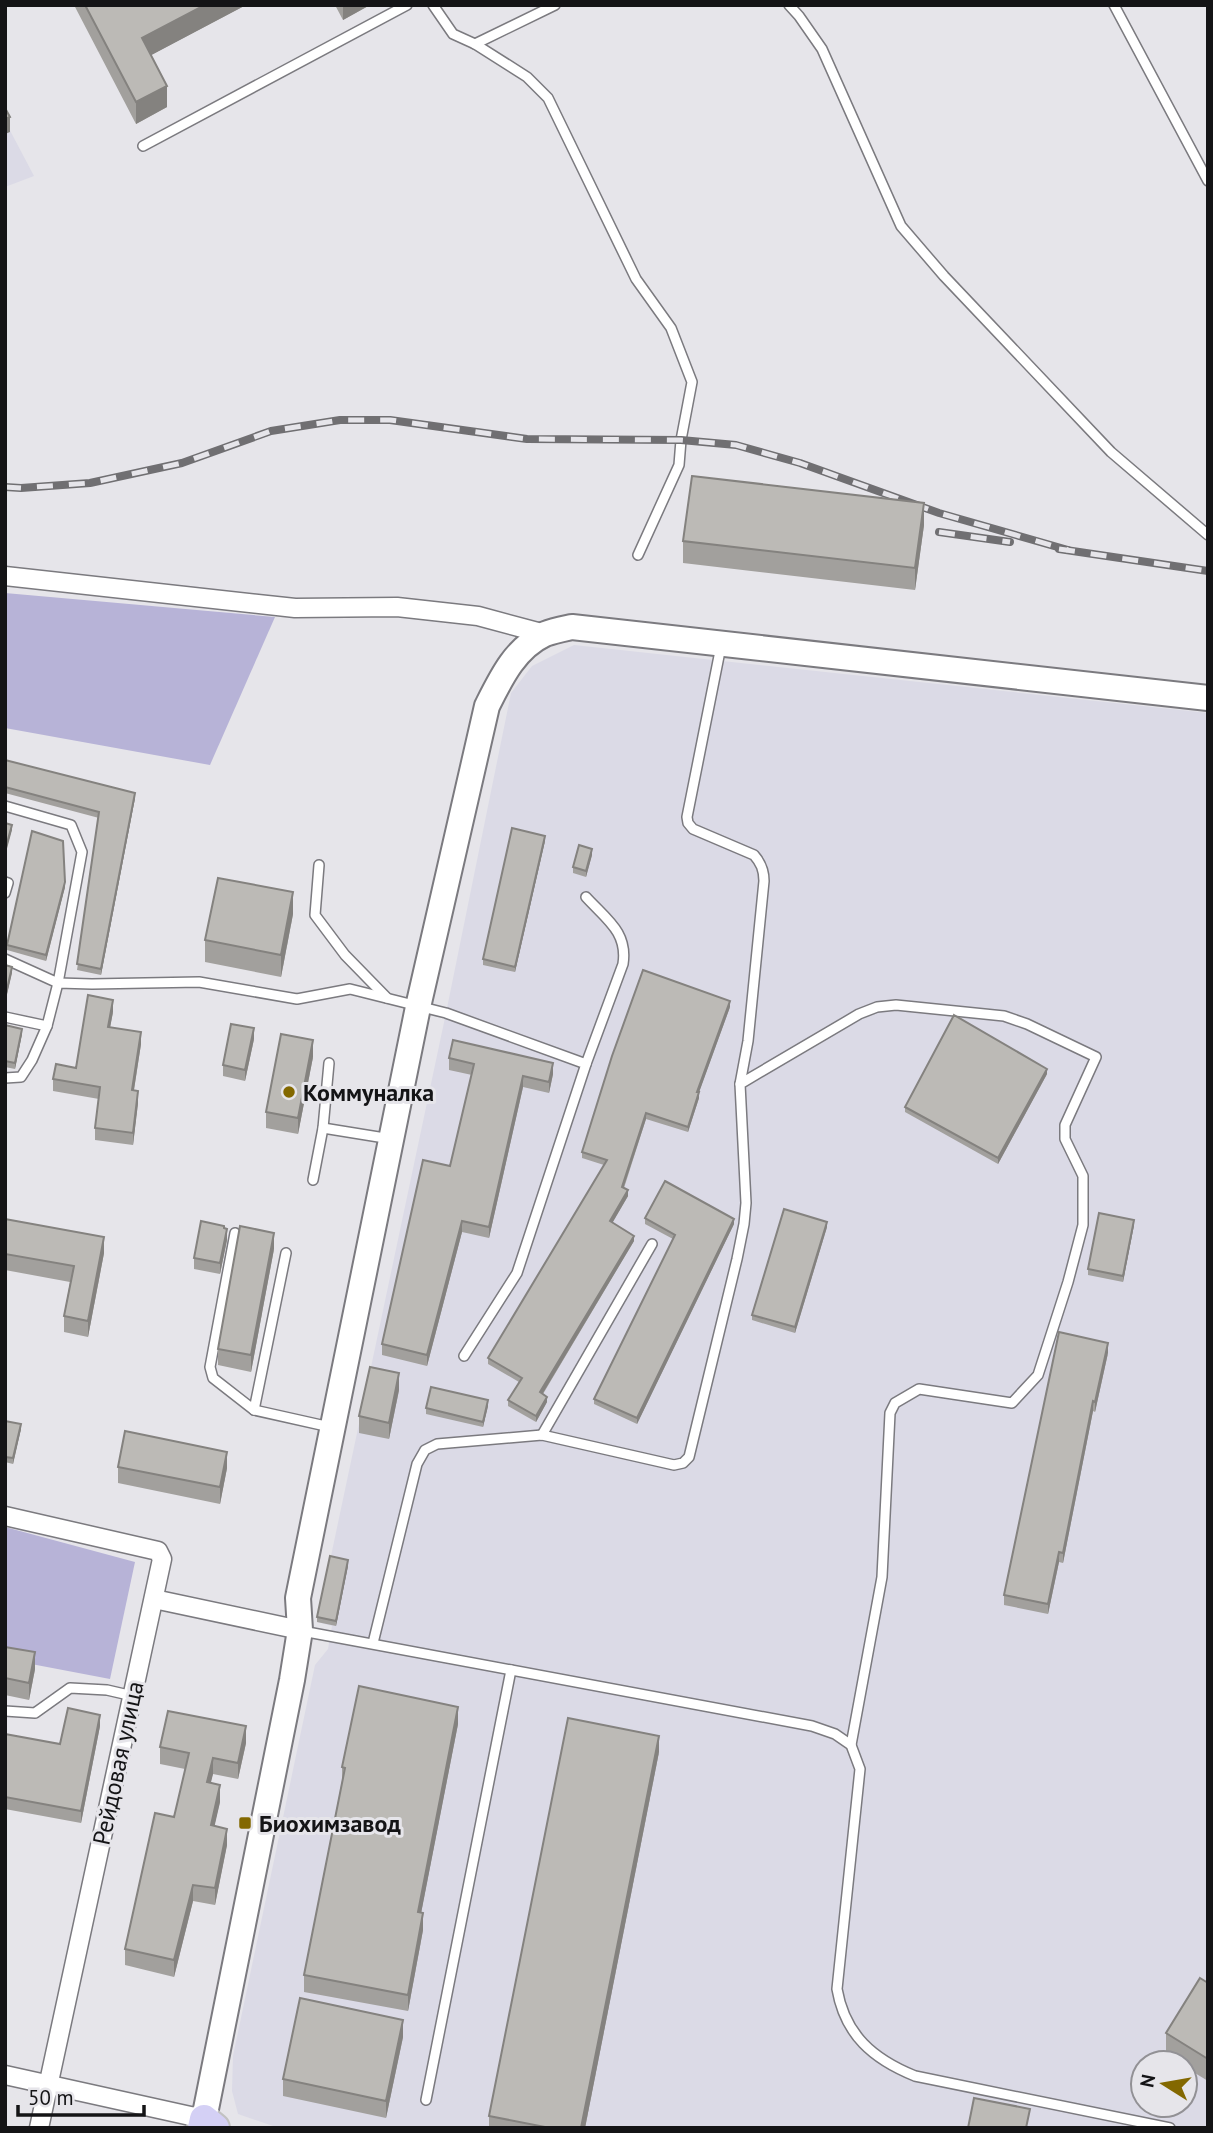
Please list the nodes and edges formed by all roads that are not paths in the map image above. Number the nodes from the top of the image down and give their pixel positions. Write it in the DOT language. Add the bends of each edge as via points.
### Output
graph roads {
  1 [pos="407,5"];
  2 [pos="433,5"];
  3 [pos="555,5"];
  4 [pos="789,5"];
  5 [pos="1114,5"];
  6 [pos="475,44"];
  7 [pos="143,146"];
  8 [pos="1208,181"];
  9 [pos="1208,536"];
  10 [pos="638,555"];
  11 [pos="5,576"];
  12 [pos="545,635"];
  13 [pos="721,644"];
  14 [pos="1208,698"];
  15 [pos="5,806"];
  16 [pos="319,865"];
  17 [pos="5,882"];
  18 [pos="5,893"];
  19 [pos="586,897"];
  20 [pos="5,959"];
  21 [pos="58,983"];
  22 [pos="388,999"];
  23 [pos="418,1007"];
  24 [pos="5,1017"];
  25 [pos="47,1026"];
  26 [pos="329,1063"];
  27 [pos="586,1064"];
  28 [pos="5,1077"];
  29 [pos="740,1084"];
  30 [pos="323,1128"];
  31 [pos="391,1139"];
  32 [pos="313,1181"];
  33 [pos="235,1233"];
  34 [pos="652,1244"];
  35 [pos="286,1253"];
  36 [pos="464,1356"];
  37 [pos="254,1410"];
  38 [pos="333,1428"];
  39 [pos="542,1435"];
  40 [pos="5,1516"];
  41 [pos="154,1599"];
  42 [pos="300,1630"];
  43 [pos="373,1643"];
  44 [pos="512,1670"];
  45 [pos="133,1696"];
  46 [pos="5,1711"];
  47 [pos="851,1745"];
  48 [pos="5,2075"];
  49 [pos="48,2085"];
  50 [pos="426,2100"];
  51 [pos="207,2125"];
  52 [pos="39,2128"];
  53 [pos="1170,2128"];
  1 -- 7 [label="lane"];
  2 -- 6 [label="lane" via="453,34"];
  3 -- 6 [label="lane"];
  4 -- 9 [label="lane" via="822,49 901,226 1111,452"];
  5 -- 8 [label="lane"];
  6 -- 10 [label="lane" via="527,77 548,98 636,279 671,328 692,382 679,466"];
  11 -- 12 [label="street" via="295,608 397,607 464,614"];
  12 -- 13 [label="main road" via="572,627"];
  12 -- 23 [label="main road" via="517,655 487,706"];
  13 -- 14 [label="main road"];
  13 -- 29 [label="lane" via="687,817 693,829 754,855 764,871"];
  15 -- 21 [label="lane" via="71,825 82,852"];
  16 -- 22 [label="lane" via="315,915 345,955"];
  17 -- 18 [label="lane"];
  19 -- 27 [label="lane" via="621,936 625,949"];
  20 -- 21 [label="lane"];
  21 -- 22 [label="lane" via="199,982 297,999 350,989"];
  21 -- 25 [label="lane"];
  22 -- 23 [label="lane"];
  23 -- 27 [label="lane"];
  23 -- 31 [label="main road"];
  24 -- 25 [label="lane"];
  25 -- 28 [label="lane" via="21,1077"];
  26 -- 30 [label="lane"];
  27 -- 36 [label="lane" via="517,1273"];
  29 -- 39 [label="lane" via="744,1224 689,1457 674,1465"];
  29 -- 47 [label="lane" via="859,1014 896,1005 1004,1016 1096,1057 1065,1125 1065,1139 1083,1176 1083,1224 1038,1375 1012,1403 919,1389 895,1403 890,1413 882,1577"];
  30 -- 31 [label="lane"];
  30 -- 32 [label="lane"];
  31 -- 38 [label="main road"];
  33 -- 37 [label="lane" via="210,1367 213,1378"];
  34 -- 39 [label="lane"];
  35 -- 37 [label="lane"];
  37 -- 38 [label="lane"];
  38 -- 42 [label="main road" via="298,1598"];
  39 -- 43 [label="lane" via="437,1444 425,1450 417,1464"];
  40 -- 41 [label="street, Рейдовая улица" via="158,1551 162,1559"];
  41 -- 42 [label="street"];
  41 -- 45 [label="street, Рейдовая улица"];
  42 -- 43 [label="lane"];
  42 -- 51 [label="main road"];
  43 -- 44 [label="lane"];
  44 -- 47 [label="lane" via="812,1726"];
  44 -- 50 [label="lane"];
  45 -- 46 [label="lane" via="70,1688 35,1713"];
  45 -- 49 [label="street, Рейдовая улица"];
  47 -- 53 [label="lane" via="860,1769 837,1989 847,2022 859,2039 894,2068 915,2076"];
  48 -- 49 [label="street"];
  49 -- 51 [label="street"];
  49 -- 52 [label="street, Рейдовая улица"];
}
